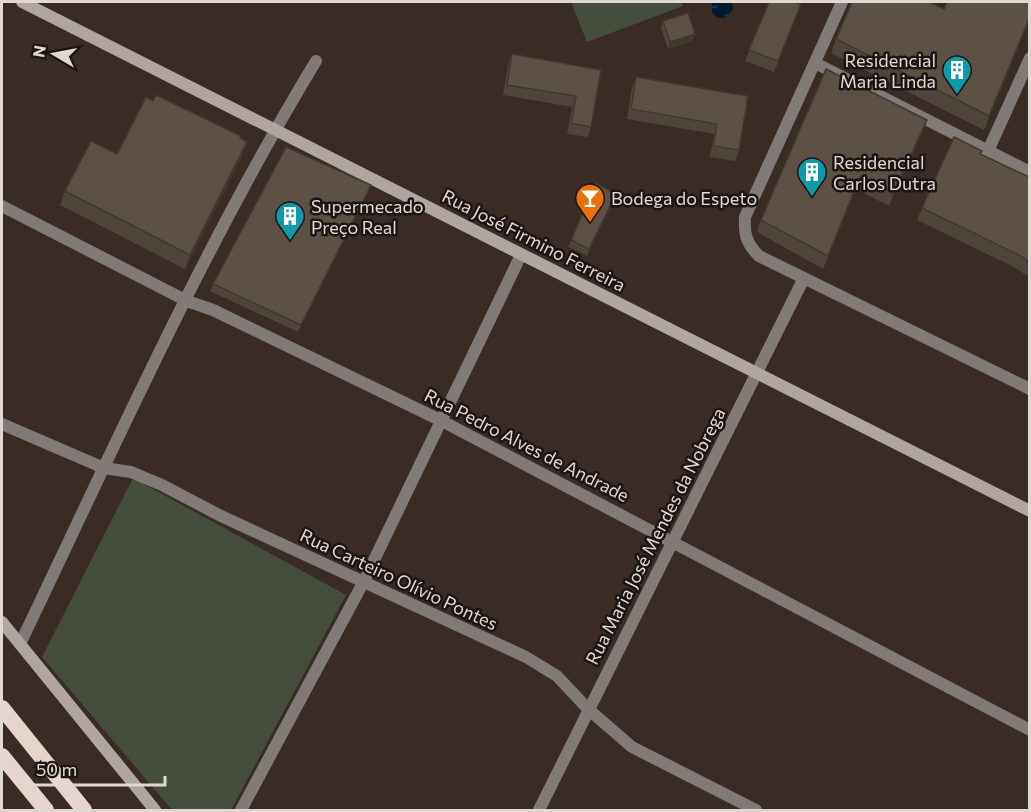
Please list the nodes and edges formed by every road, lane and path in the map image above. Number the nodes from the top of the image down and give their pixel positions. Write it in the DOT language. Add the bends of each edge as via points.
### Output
graph roads {
  1 [pos="22,2"];
  2 [pos="842,2"];
  3 [pos="1029,58"];
  4 [pos="316,62"];
  5 [pos="815,63"];
  6 [pos="275,130"];
  7 [pos="988,151"];
  8 [pos="1029,172"];
  9 [pos="2,206"];
  10 [pos="521,255"];
  11 [pos="804,278"];
  12 [pos="187,301"];
  13 [pos="759,372"];
  14 [pos="1029,389"];
  15 [pos="440,420"];
  16 [pos="2,424"];
  17 [pos="104,468"];
  18 [pos="1029,511"];
  19 [pos="673,541"];
  20 [pos="363,583"];
  21 [pos="2,622"];
  22 [pos="20,644"];
  23 [pos="2,708"];
  24 [pos="588,709"];
  25 [pos="1029,730"];
  26 [pos="2,756"];
  27 [pos="46,810"];
  28 [pos="84,810"];
  29 [pos="155,810"];
  30 [pos="241,810"];
  31 [pos="539,810"];
  32 [pos="756,810"];
  1 -- 6 [label="main road, Rua José Firmino Ferreira"];
  2 -- 5 [label="street"];
  3 -- 7 [label="street"];
  4 -- 6 [label="street"];
  5 -- 7 [label="street"];
  5 -- 11 [label="street" via="745,217 744,234 759,256"];
  6 -- 10 [label="main road, Rua José Firmino Ferreira"];
  6 -- 12 [label="street"];
  7 -- 8 [label="street"];
  9 -- 12 [label="street, Rua Pedro Alves de Andrade"];
  10 -- 13 [label="main road, Rua José Firmino Ferreira"];
  10 -- 15 [label="street"];
  11 -- 13 [label="street, Rua Maria José Mendes da Nobrega"];
  11 -- 14 [label="street"];
  12 -- 15 [label="street, Rua Pedro Alves de Andrade"];
  12 -- 17 [label="street"];
  13 -- 18 [label="main road, Rua José Firmino Ferreira"];
  13 -- 19 [label="street, Rua Maria José Mendes da Nobrega"];
  15 -- 19 [label="street, Rua Pedro Alves de Andrade"];
  15 -- 20 [label="street"];
  16 -- 17 [label="street, Rua Carteiro Olívio Pontes"];
  17 -- 20 [label="street, Rua Carteiro Olívio Pontes" via="131,472 162,485"];
  17 -- 22 [label="street"];
  19 -- 24 [label="street, Rua Maria José Mendes da Nobrega"];
  19 -- 25 [label="street, Rua Pedro Alves de Andrade"];
  20 -- 24 [label="street, Rua Carteiro Olívio Pontes" via="526,657 557,676"];
  20 -- 30 [label="street"];
  21 -- 22 [label="main road"];
  22 -- 29 [label="main road"];
  23 -- 28 [label="highway"];
  24 -- 31 [label="street, Rua Maria José Mendes da Nobrega"];
  24 -- 32 [label="street, Rua Carteiro Olívio Pontes" via="632,747"];
  26 -- 27 [label="highway"];
}
